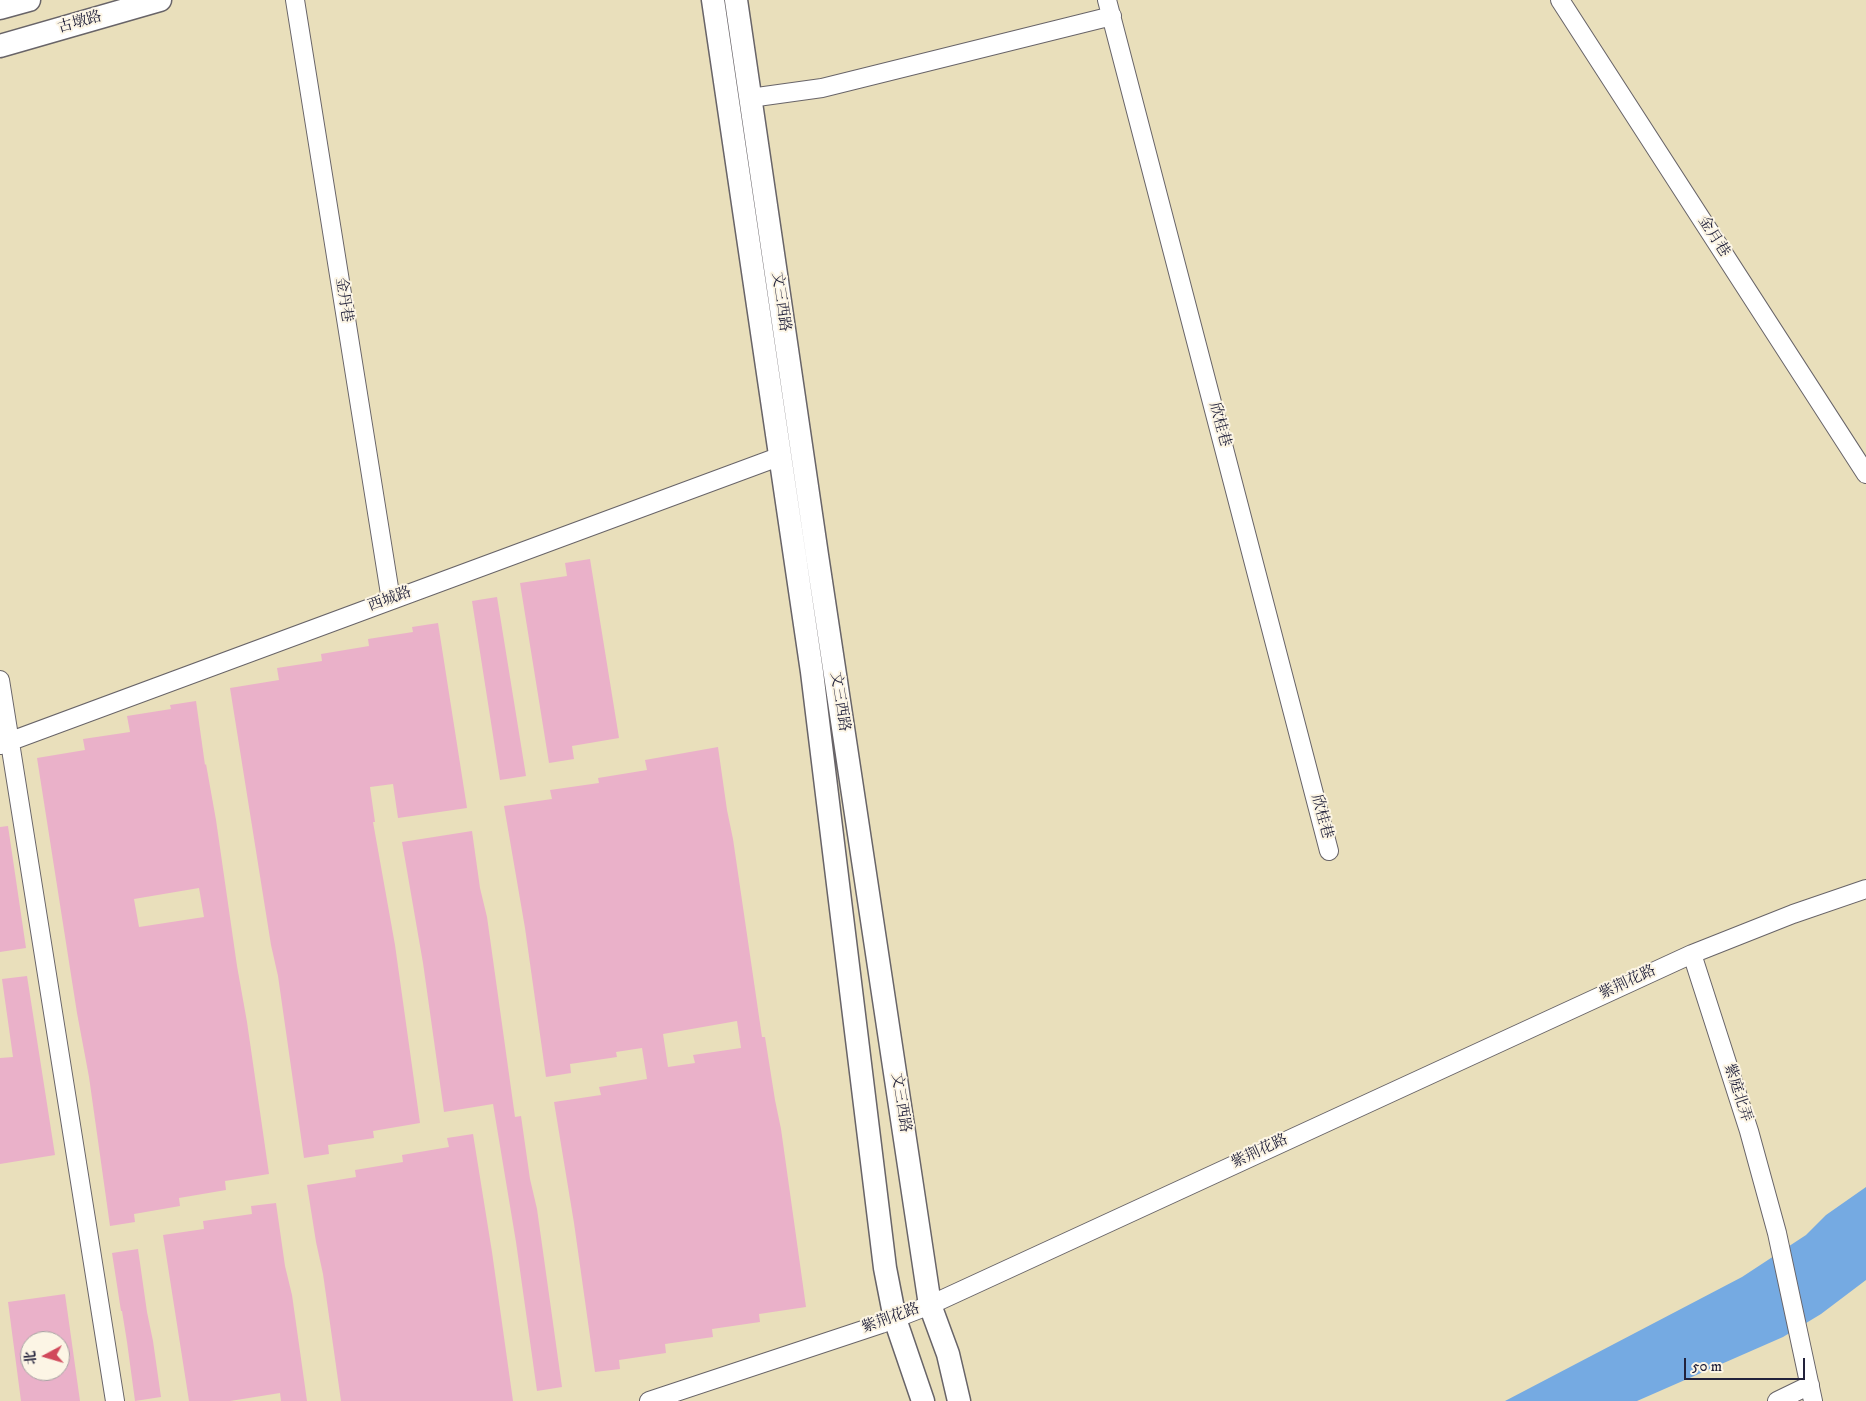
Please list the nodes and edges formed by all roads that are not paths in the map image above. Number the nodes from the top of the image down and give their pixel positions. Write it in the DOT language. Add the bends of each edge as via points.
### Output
graph roads {
  1 [pos="29,0"];
  2 [pos="160,0"];
  3 [pos="295,0"];
  4 [pos="713,0"];
  5 [pos="736,0"];
  6 [pos="1560,0"];
  7 [pos="0,8"];
  8 [pos="1110,8"];
  9 [pos="0,46"];
  10 [pos="750,98"];
  11 [pos="781,456"];
  12 [pos="1866,474"];
  13 [pos="391,600"];
  14 [pos="0,680"];
  15 [pos="5,743"];
  16 [pos="1329,851"];
  17 [pos="1866,889"];
  18 [pos="1692,954"];
  19 [pos="930,1305"];
  20 [pos="895,1319"];
  21 [pos="1812,1393"];
  22 [pos="115,1401"];
  23 [pos="649,1401"];
  24 [pos="923,1401"];
  25 [pos="959,1401"];
  26 [pos="1777,1401"];
  1 -- 7 [label="main road"];
  2 -- 9 [label="main road, 古墩路"];
  3 -- 13 [label="street, 金丹巷"];
  4 -- 11 [label="main road, 文三西路"];
  5 -- 10 [label="main road, 文三西路"];
  6 -- 12 [label="street, 金月巷"];
  8 -- 10 [label="street" via="822,88"];
  8 -- 16 [label="street, 欣桂巷"];
  10 -- 19 [label="main road, 文三西路"];
  11 -- 13 [label="street, 西城路"];
  11 -- 20 [label="main road, 文三西路" via="812,672 885,1268"];
  13 -- 15 [label="street, 西城路"];
  14 -- 15 [label="street"];
  15 -- 22 [label="street"];
  17 -- 18 [label="street, 紫荆花路"];
  18 -- 19 [label="street, 紫荆花路"];
  18 -- 21 [label="street, 紫庭北弄" via="1749,1131 1777,1233"];
  19 -- 20 [label="street, 紫荆花路"];
  19 -- 25 [label="main road, 文三西路" via="948,1354"];
  20 -- 23 [label="street, 紫荆花路"];
  20 -- 24 [label="main road, 文三西路"];
  21 -- 26 [label="street"];
}
